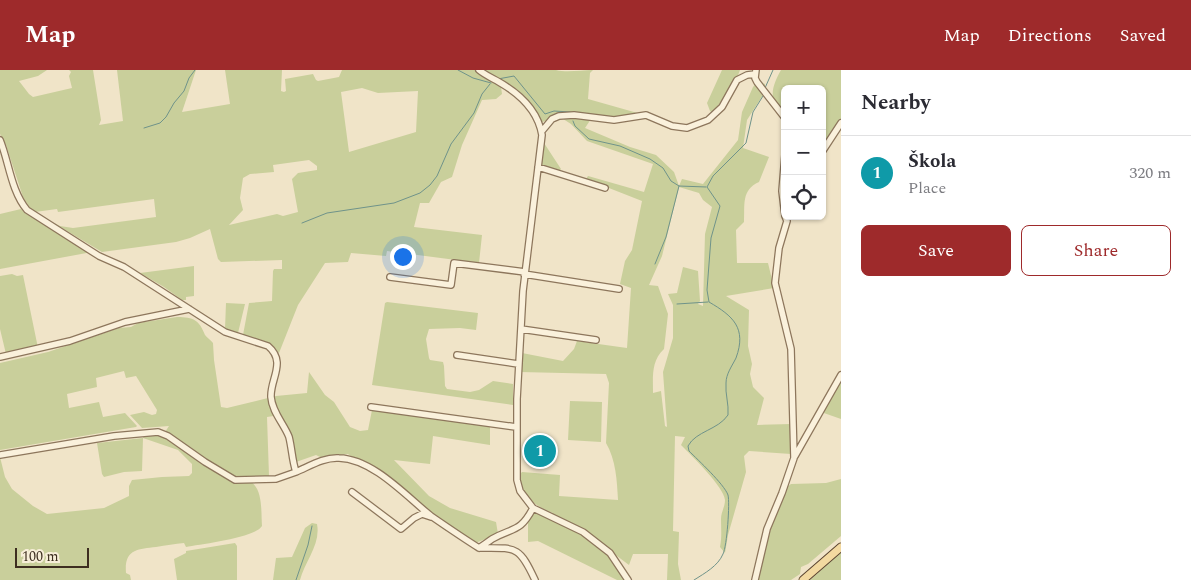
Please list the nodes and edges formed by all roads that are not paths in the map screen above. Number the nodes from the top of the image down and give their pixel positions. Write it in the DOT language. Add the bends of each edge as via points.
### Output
graph roads {
  1 [pos="479,70"];
  2 [pos="755,72"];
  3 [pos="781,113"];
  4 [pos="841,123"];
  5 [pos="542,131"];
  6 [pos="0,140"];
  7 [pos="826,146"];
  8 [pos="538,167"];
  9 [pos="605,188"];
  10 [pos="786,220"];
  11 [pos="525,273"];
  12 [pos="390,277"];
  13 [pos="620,289"];
  14 [pos="189,309"];
  15 [pos="520,329"];
  16 [pos="596,340"];
  17 [pos="456,355"];
  18 [pos="0,357"];
  19 [pos="518,364"];
  20 [pos="841,375"];
  21 [pos="371,407"];
  22 [pos="516,427"];
  23 [pos="0,455"];
  24 [pos="794,458"];
  25 [pos="296,472"];
  26 [pos="352,492"];
  27 [pos="533,508"];
  28 [pos="433,517"];
  29 [pos="841,547"];
  30 [pos="479,548"];
  31 [pos="536,580"];
  32 [pos="628,580"];
  33 [pos="755,580"];
  34 [pos="803,580"];
  1 -- 5 [label="street" via="529,106"];
  2 -- 3 [label="street" via="757,82"];
  2 -- 5 [label="street" via="737,80 722,107 708,120 687,128 672,126 646,115 614,120 574,115 552,119"];
  4 -- 7 [label="street"];
  5 -- 8 [label="street"];
  6 -- 14 [label="street" via="15,187 27,210"];
  8 -- 9 [label="street"];
  8 -- 11 [label="street"];
  10 -- 24 [label="street" via="775,283 791,349"];
  11 -- 12 [label="street" via="454,263 451,285"];
  11 -- 13 [label="street"];
  11 -- 15 [label="street"];
  14 -- 18 [label="street" via="125,322 70,341"];
  14 -- 25 [label="street" via="225,332 274,350 277,357 271,397 288,435"];
  15 -- 16 [label="street"];
  15 -- 19 [label="street"];
  17 -- 19 [label="street"];
  19 -- 22 [label="street"];
  20 -- 24 [label="street"];
  21 -- 22 [label="street"];
  22 -- 27 [label="street" via="517,480 520,492"];
  23 -- 25 [label="street" via="158,432 235,480 276,479"];
  24 -- 33 [label="street" via="767,529"];
  25 -- 28 [label="street" via="322,460 346,458 367,465"];
  26 -- 28 [label="street" via="401,529 422,514"];
  27 -- 30 [label="street" via="522,524"];
  27 -- 32 [label="street" via="583,532 610,553"];
  28 -- 30 [label="street"];
  29 -- 34 [label="main road"];
  30 -- 31 [label="street" via="511,548 522,555"];
}
